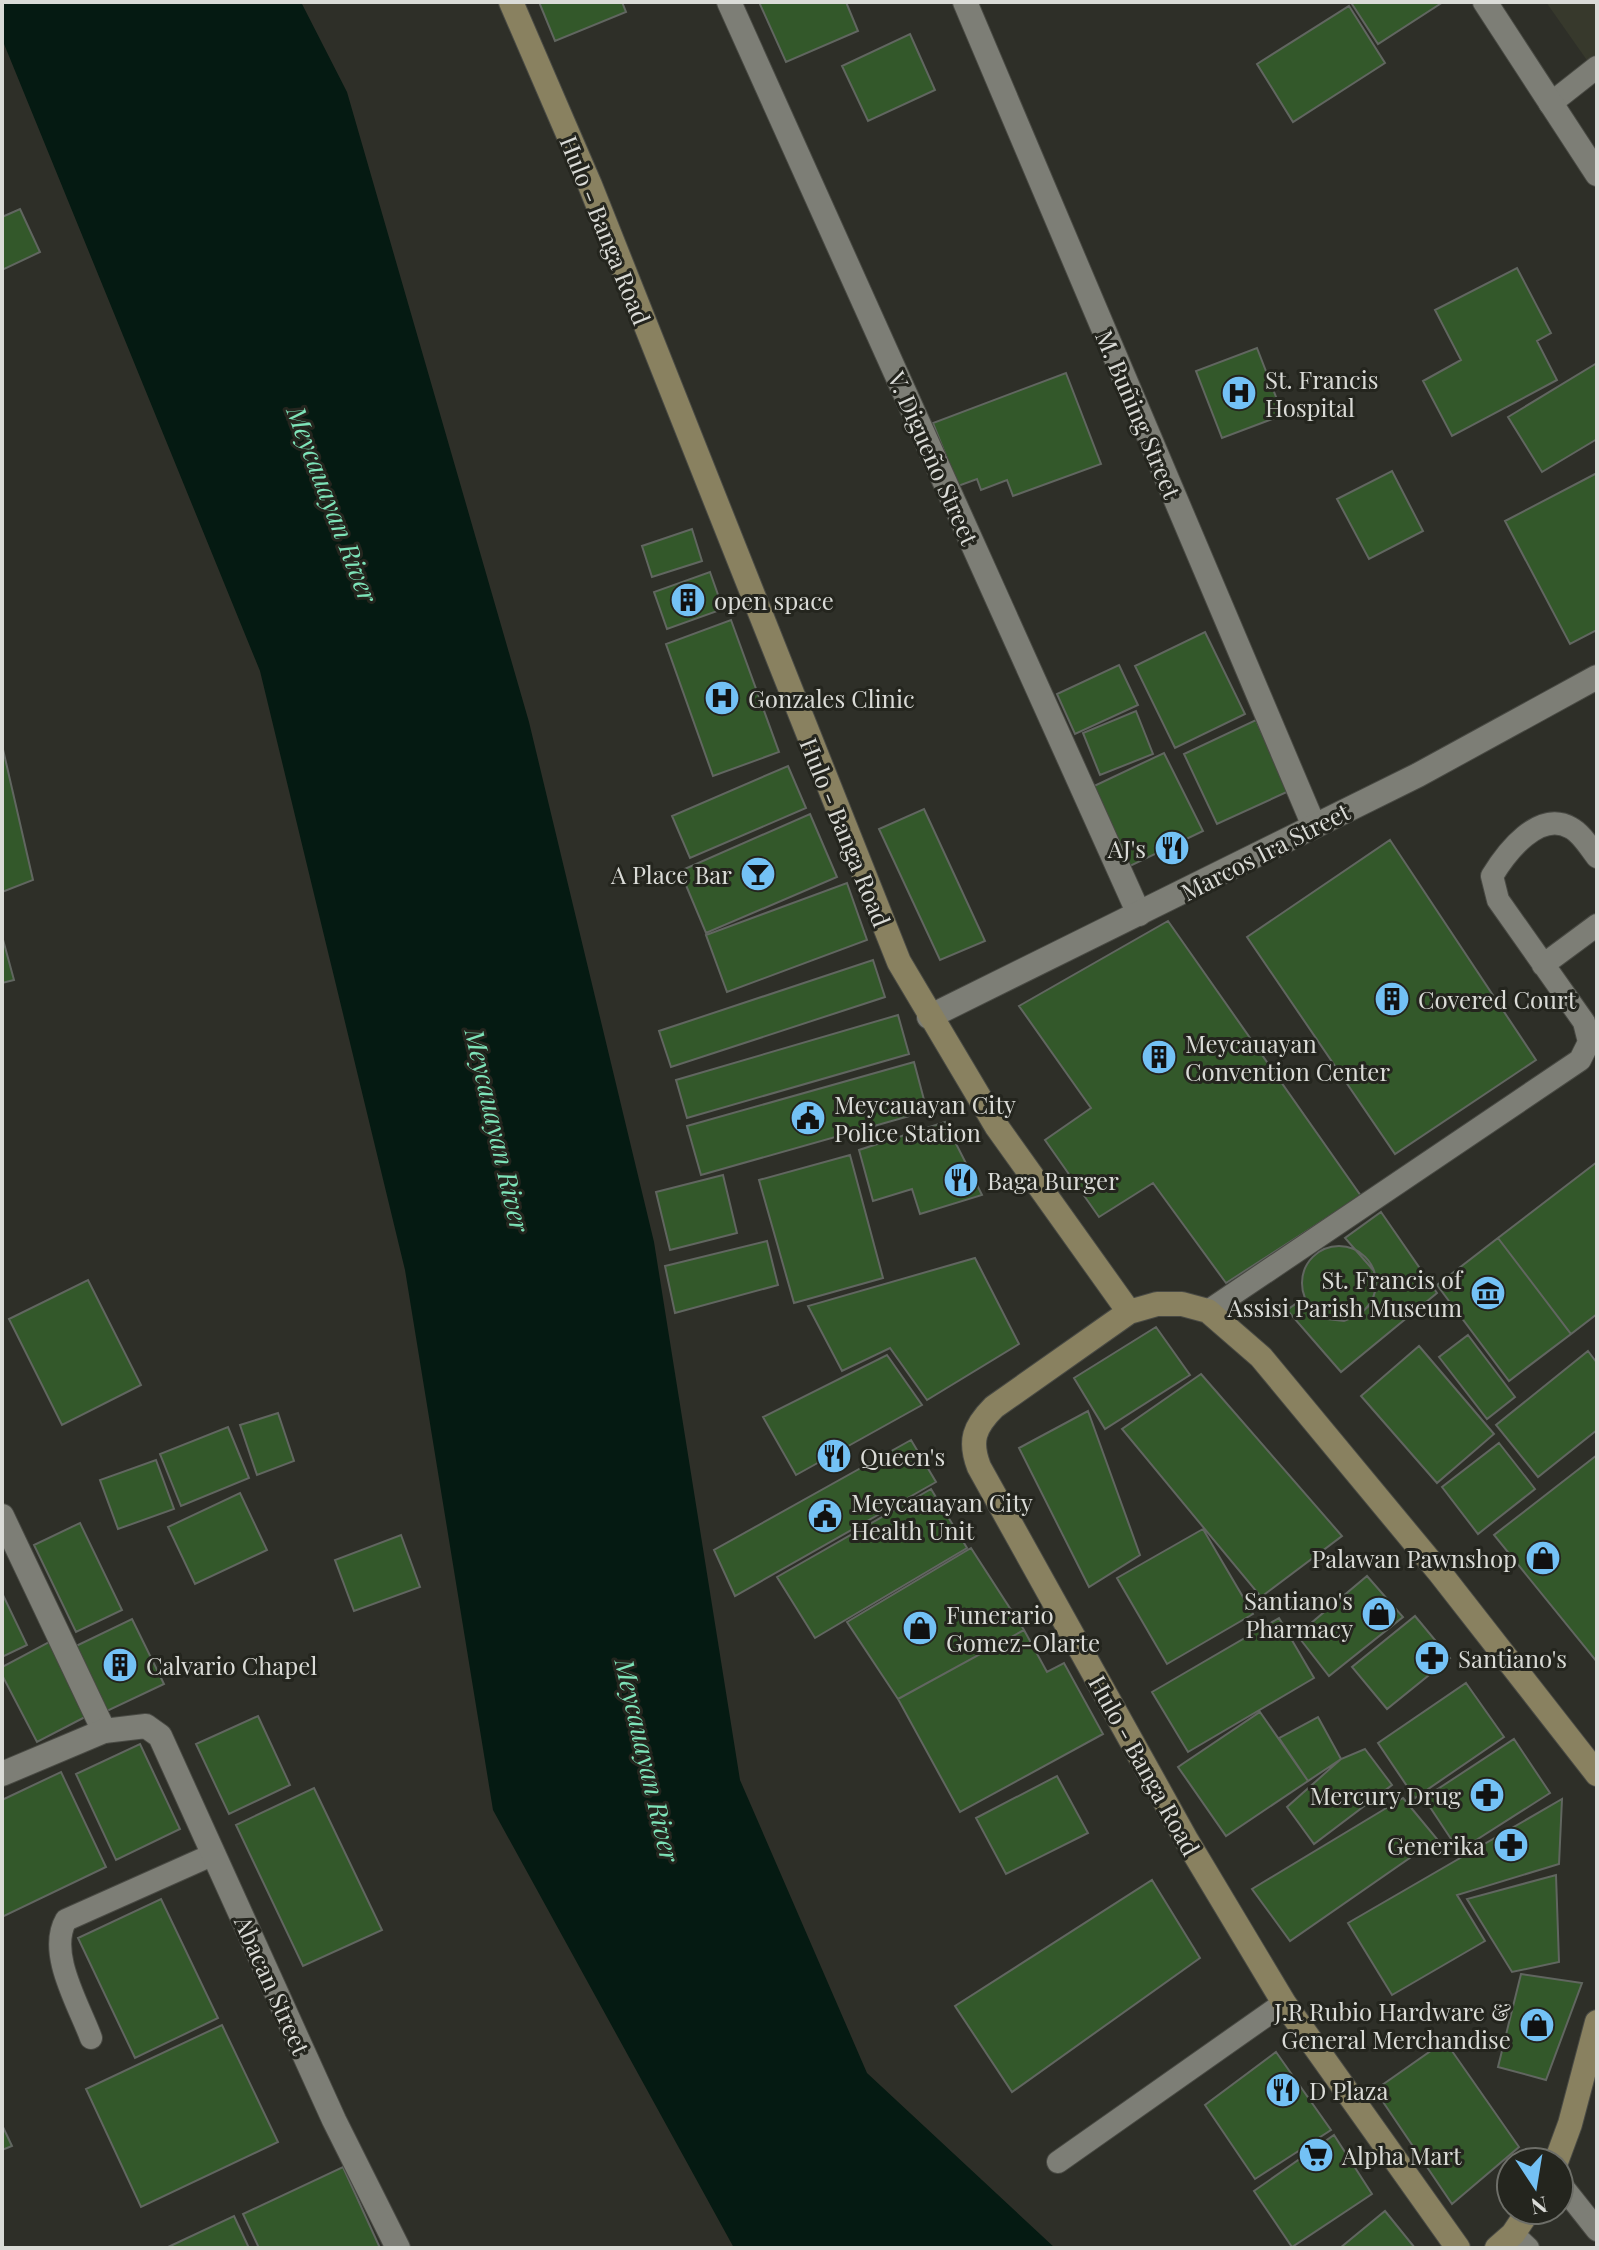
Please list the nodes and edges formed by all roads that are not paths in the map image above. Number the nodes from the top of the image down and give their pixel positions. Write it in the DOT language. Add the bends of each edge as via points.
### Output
graph roads {
  1 [pos="511,2"];
  2 [pos="729,2"];
  3 [pos="965,2"];
  4 [pos="1485,2"];
  5 [pos="1597,67"];
  6 [pos="1550,104"];
  7 [pos="1597,174"];
  8 [pos="1597,677"];
  9 [pos="1314,826"];
  10 [pos="1597,857"];
  11 [pos="1139,914"];
  12 [pos="1597,925"];
  13 [pos="1543,965"];
  14 [pos="929,1017"];
  15 [pos="1208,1311"];
  16 [pos="1129,1312"];
  17 [pos="2,1516"];
  18 [pos="104,1731"];
  19 [pos="2,1774"];
  20 [pos="1597,1774"];
  21 [pos="214,1854"];
  22 [pos="1284,2003"];
  23 [pos="1597,2022"];
  24 [pos="91,2038"];
  25 [pos="1562,2146"];
  26 [pos="1058,2162"];
  27 [pos="1575,2202"];
  28 [pos="1597,2230"];
  29 [pos="398,2248"];
  30 [pos="1458,2248"];
  1 -- 14 [label="main road, Hulo - Banga Road" via="590,185 869,892"];
  2 -- 11 [label="street, V. Digueño Street"];
  3 -- 9 [label="street, M. Buñing Street"];
  4 -- 6 [label="street"];
  5 -- 6 [label="lane"];
  6 -- 7 [label="street"];
  8 -- 9 [label="street, Marcos Ira Street"];
  9 -- 11 [label="street, Marcos Ira Street"];
  10 -- 13 [label="lane" via="1572,828 1555,824 1536,828 1505,855 1492,876 1498,900"];
  11 -- 14 [label="street, Marcos Ira Street"];
  12 -- 13 [label="lane"];
  13 -- 15 [label="lane" via="1584,1022 1589,1042 1580,1060"];
  14 -- 16 [label="main road, Hulo - Banga Road" via="997,1127"];
  15 -- 16 [label="main road, Hulo - Banga Road" via="1169,1304"];
  15 -- 20 [label="main road" via="1261,1357"];
  16 -- 22 [label="main road, Hulo - Banga Road" via="994,1407 972,1437 973,1451 1172,1813"];
  17 -- 18 [label="street"];
  18 -- 19 [label="street"];
  18 -- 21 [label="street, Abacan Street" via="146,1726 160,1736"];
  21 -- 24 [label="lane" via="66,1920 59,1931 59,1949"];
  21 -- 29 [label="street, Abacan Street"];
  22 -- 26 [label="lane"];
  22 -- 30 [label="main road, Hulo - Banga Road"];
  23 -- 25 [label="main road"];
  27 -- 28 [label="lane"];
}
